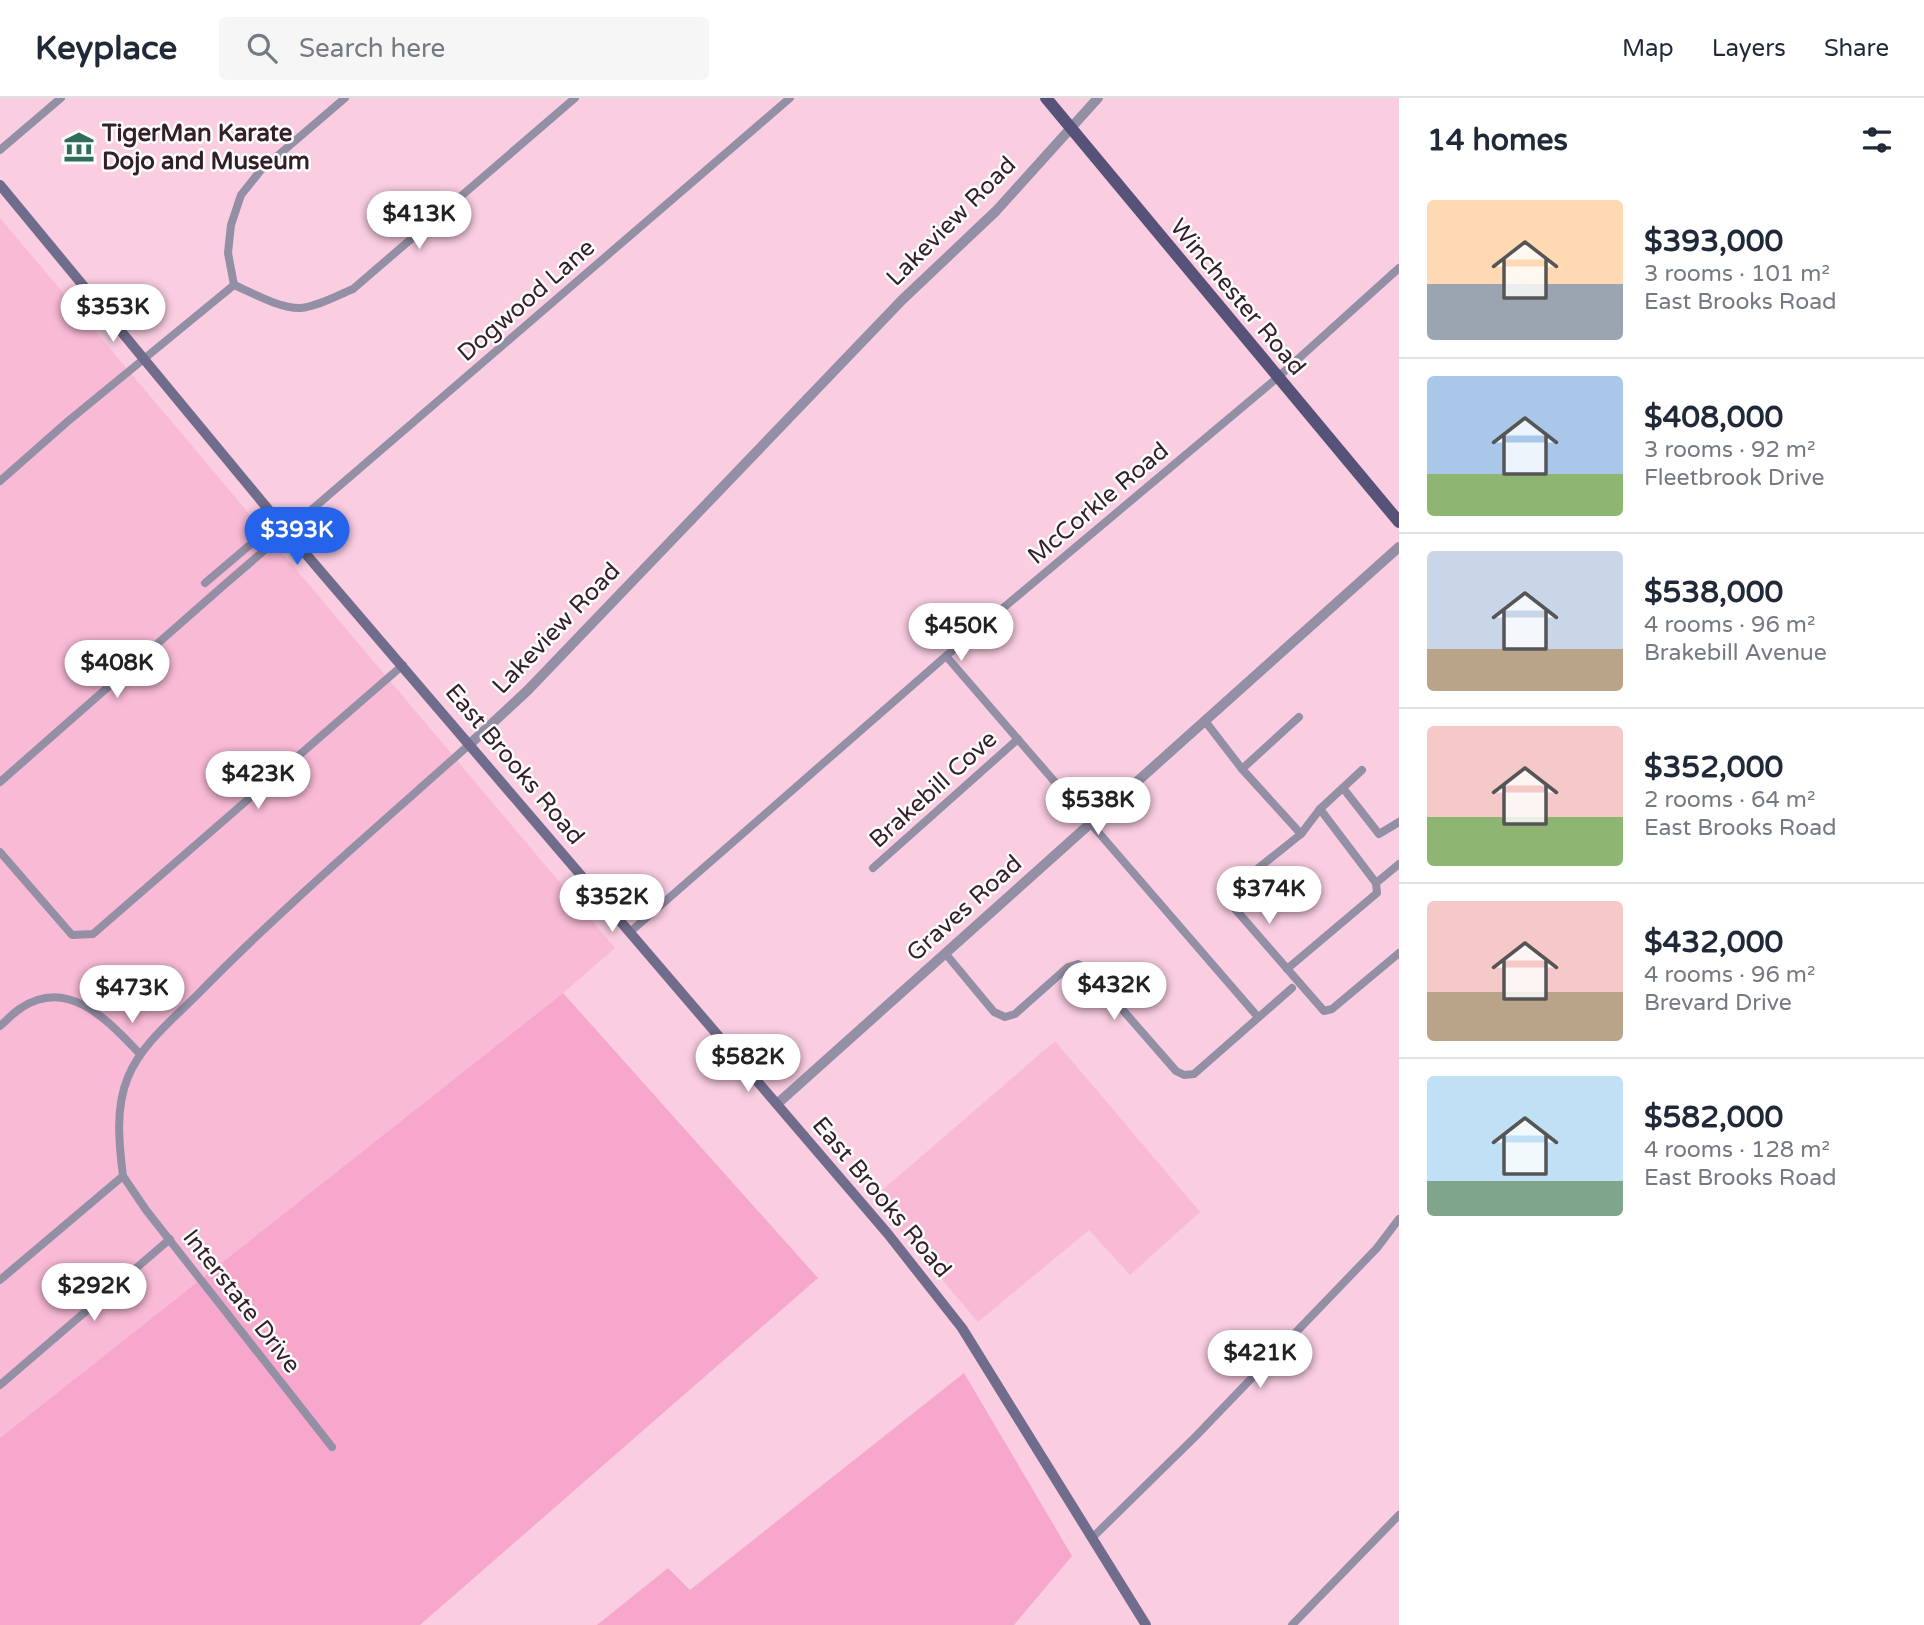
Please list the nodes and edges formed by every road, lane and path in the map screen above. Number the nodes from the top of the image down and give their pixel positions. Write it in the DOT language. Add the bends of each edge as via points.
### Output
graph roads {
  1 [pos="61,98"];
  2 [pos="345,98"];
  3 [pos="575,98"];
  4 [pos="790,98"];
  5 [pos="1046,98"];
  6 [pos="1098,98"];
  7 [pos="1070,127"];
  8 [pos="0,150"];
  9 [pos="1,188"];
  10 [pos="1399,268"];
  11 [pos="234,285"];
  12 [pos="145,358"];
  13 [pos="1277,378"];
  14 [pos="0,481"];
  15 [pos="278,521"];
  16 [pos="1399,522"];
  17 [pos="287,532"];
  18 [pos="258,538"];
  19 [pos="1399,547"];
  20 [pos="268,548"];
  21 [pos="205,583"];
  22 [pos="946,656"];
  23 [pos="403,665"];
  24 [pos="1299,717"];
  25 [pos="1205,721"];
  26 [pos="1018,739"];
  27 [pos="470,744"];
  28 [pos="1242,769"];
  29 [pos="1362,770"];
  30 [pos="0,782"];
  31 [pos="1343,788"];
  32 [pos="1320,810"];
  33 [pos="1399,822"];
  34 [pos="1090,823"];
  35 [pos="1301,834"];
  36 [pos="0,852"];
  37 [pos="1399,864"];
  38 [pos="873,868"];
  39 [pos="1376,883"];
  40 [pos="630,932"];
  41 [pos="945,953"];
  42 [pos="1399,953"];
  43 [pos="1287,969"];
  44 [pos="1292,988"];
  45 [pos="1258,1017"];
  46 [pos="0,1026"];
  47 [pos="140,1054"];
  48 [pos="776,1104"];
  49 [pos="123,1176"];
  50 [pos="1399,1219"];
  51 [pos="170,1239"];
  52 [pos="0,1280"];
  53 [pos="0,1385"];
  54 [pos="332,1447"];
  55 [pos="1399,1515"];
  56 [pos="1093,1537"];
  57 [pos="1146,1625"];
  58 [pos="1292,1625"];
  1 -- 8 [label="street"];
  2 -- 11 [label="street" via="261,170 241,195 228,253"];
  3 -- 11 [label="street" via="353,289 299,308"];
  4 -- 17 [label="street, Dogwood Lane"];
  5 -- 7 [label="main road, Winchester Road"];
  6 -- 7 [label="street, Lakeview Road"];
  7 -- 13 [label="main road, Winchester Road"];
  7 -- 27 [label="street, Lakeview Road" via="996,211 902,300 528,690"];
  9 -- 12 [label="main road, East Brooks Road"];
  10 -- 13 [label="street, McCorkle Road"];
  11 -- 12 [label="street"];
  12 -- 14 [label="street"];
  12 -- 15 [label="main road, East Brooks Road"];
  13 -- 16 [label="main road, Winchester Road"];
  13 -- 22 [label="street, McCorkle Road"];
  15 -- 17 [label="main road, East Brooks Road"];
  15 -- 18 [label="street"];
  17 -- 20 [label="street, Dogwood Lane"];
  17 -- 23 [label="main road, East Brooks Road"];
  18 -- 20 [label="street"];
  18 -- 21 [label="street"];
  19 -- 25 [label="street, Graves Road"];
  20 -- 30 [label="street, Dogwood Lane"];
  22 -- 26 [label="street"];
  22 -- 40 [label="street, McCorkle Road"];
  23 -- 27 [label="main road, East Brooks Road"];
  23 -- 36 [label="street" via="93,934 72,935"];
  24 -- 28 [label="street"];
  25 -- 28 [label="street"];
  25 -- 34 [label="street, Graves Road"];
  26 -- 34 [label="street"];
  26 -- 38 [label="street, Brakebill Cove"];
  27 -- 40 [label="main road, East Brooks Road"];
  27 -- 47 [label="street, Lakeview Road" via="297,896"];
  28 -- 35 [label="street"];
  29 -- 31 [label="street"];
  31 -- 32 [label="street"];
  31 -- 33 [label="street" via="1379,834"];
  32 -- 35 [label="street"];
  32 -- 39 [label="street"];
  34 -- 41 [label="street, Graves Road"];
  34 -- 45 [label="street"];
  35 -- 43 [label="street" via="1231,890 1229,902"];
  37 -- 39 [label="street"];
  39 -- 43 [label="street" via="1377,893"];
  40 -- 48 [label="main road, East Brooks Road"];
  41 -- 45 [label="street" via="994,1012 1004,1017 1015,1014 1068,967 1078,964 1176,1071 1184,1074 1194,1074"];
  41 -- 48 [label="street, Graves Road"];
  42 -- 43 [label="street" via="1324,1011"];
  44 -- 45 [label="street"];
  46 -- 47 [label="street" via="22,1007 45,998 70,999 104,1017"];
  47 -- 49 [label="street, Lakeview Road" via="121,1106 118,1140"];
  48 -- 56 [label="main road, East Brooks Road" via="962,1328"];
  49 -- 51 [label="street, Interstate Drive"];
  49 -- 52 [label="street"];
  50 -- 56 [label="street" via="1377,1248"];
  51 -- 53 [label="street"];
  51 -- 54 [label="street, Interstate Drive"];
  55 -- 58 [label="street"];
  56 -- 57 [label="main road, East Brooks Road"];
}
